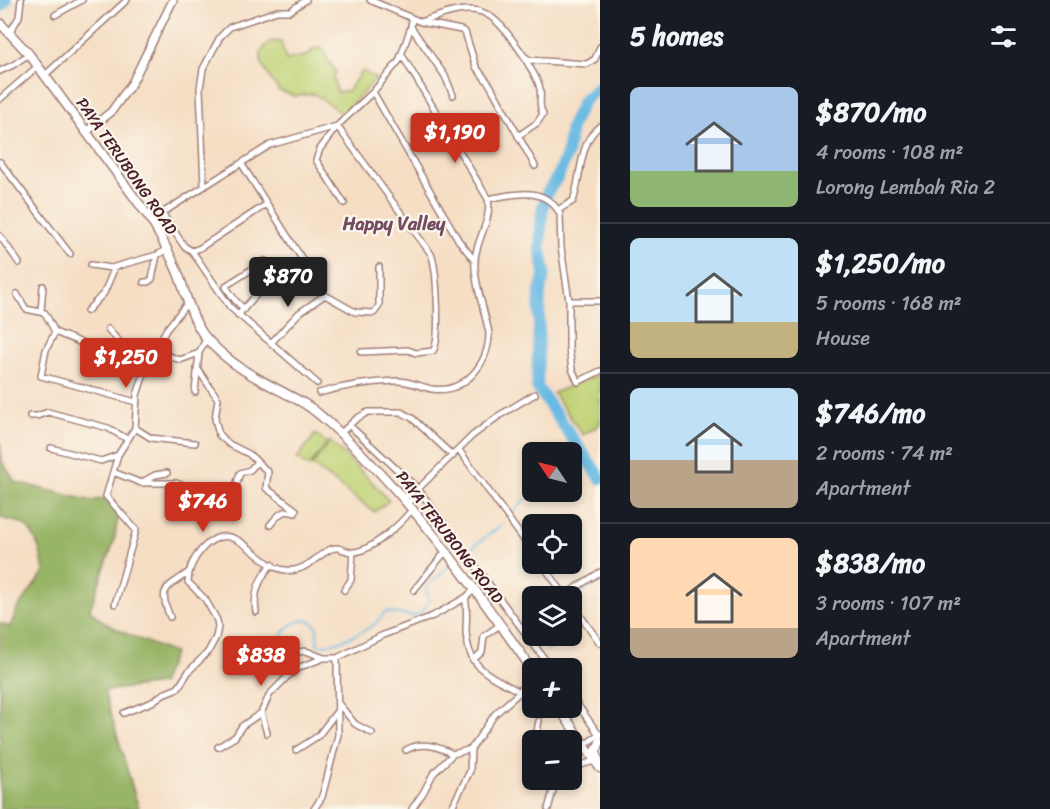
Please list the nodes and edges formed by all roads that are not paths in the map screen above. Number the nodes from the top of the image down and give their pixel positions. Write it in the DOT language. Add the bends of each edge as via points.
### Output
graph roads {
  1 [pos="21,0"];
  2 [pos="82,0"];
  3 [pos="127,0"];
  4 [pos="173,0"];
  5 [pos="306,0"];
  6 [pos="370,0"];
  7 [pos="456,4"];
  8 [pos="486,6"];
  9 [pos="55,15"];
  10 [pos="412,19"];
  11 [pos="421,22"];
  12 [pos="0,23"];
  13 [pos="411,27"];
  14 [pos="10,32"];
  15 [pos="600,46"];
  16 [pos="29,54"];
  17 [pos="402,55"];
  18 [pos="524,56"];
  19 [pos="38,67"];
  20 [pos="0,71"];
  21 [pos="44,76"];
  22 [pos="373,92"];
  23 [pos="453,95"];
  24 [pos="0,99"];
  25 [pos="337,126"];
  26 [pos="600,126"];
  27 [pos="86,132"];
  28 [pos="518,136"];
  29 [pos="0,162"];
  30 [pos="241,164"];
  31 [pos="535,166"];
  32 [pos="204,186"];
  33 [pos="488,199"];
  34 [pos="344,203"];
  35 [pos="267,204"];
  36 [pos="558,210"];
  37 [pos="162,213"];
  38 [pos="151,220"];
  39 [pos="0,236"];
  40 [pos="168,249"];
  41 [pos="192,251"];
  42 [pos="70,254"];
  43 [pos="157,255"];
  44 [pos="475,261"];
  45 [pos="19,263"];
  46 [pos="91,265"];
  47 [pos="114,267"];
  48 [pos="379,267"];
  49 [pos="144,282"];
  50 [pos="43,286"];
  51 [pos="17,294"];
  52 [pos="325,295"];
  53 [pos="189,301"];
  54 [pos="569,301"];
  55 [pos="600,301"];
  56 [pos="244,309"];
  57 [pos="41,311"];
  58 [pos="87,311"];
  59 [pos="238,315"];
  60 [pos="108,329"];
  61 [pos="55,332"];
  62 [pos="206,339"];
  63 [pos="271,343"];
  64 [pos="361,352"];
  65 [pos="154,353"];
  66 [pos="199,353"];
  67 [pos="197,368"];
  68 [pos="115,370"];
  69 [pos="600,371"];
  70 [pos="317,383"];
  71 [pos="195,392"];
  72 [pos="319,393"];
  73 [pos="535,394"];
  74 [pos="136,402"];
  75 [pos="30,416"];
  76 [pos="349,425"];
  77 [pos="135,428"];
  78 [pos="341,433"];
  79 [pos="127,440"];
  80 [pos="195,443"];
  81 [pos="51,448"];
  82 [pos="459,450"];
  83 [pos="118,455"];
  84 [pos="453,456"];
  85 [pos="257,462"];
  86 [pos="112,472"];
  87 [pos="168,473"];
  88 [pos="141,483"];
  89 [pos="193,490"];
  90 [pos="417,490"];
  91 [pos="408,503"];
  92 [pos="229,508"];
  93 [pos="270,525"];
  94 [pos="522,537"];
  95 [pos="353,552"];
  96 [pos="446,552"];
  97 [pos="272,564"];
  98 [pos="189,572"];
  99 [pos="600,572"];
  100 [pos="580,586"];
  101 [pos="344,590"];
  102 [pos="414,590"];
  103 [pos="474,590"];
  104 [pos="465,598"];
  105 [pos="116,603"];
  106 [pos="256,612"];
  107 [pos="171,617"];
  108 [pos="582,618"];
  109 [pos="500,625"];
  110 [pos="600,643"];
  111 [pos="297,652"];
  112 [pos="324,658"];
  113 [pos="337,658"];
  114 [pos="524,658"];
  115 [pos="544,658"];
  116 [pos="473,660"];
  117 [pos="522,688"];
  118 [pos="520,692"];
  119 [pos="338,703"];
  120 [pos="338,710"];
  121 [pos="582,711"];
  122 [pos="124,712"];
  123 [pos="261,713"];
  124 [pos="566,718"];
  125 [pos="539,721"];
  126 [pos="537,730"];
  127 [pos="267,733"];
  128 [pos="372,733"];
  129 [pos="600,737"];
  130 [pos="584,745"];
  131 [pos="218,747"];
  132 [pos="471,749"];
  133 [pos="296,750"];
  134 [pos="406,750"];
  135 [pos="453,754"];
  136 [pos="582,765"];
  137 [pos="598,765"];
  138 [pos="553,790"];
  139 [pos="314,809"];
  140 [pos="412,809"];
  141 [pos="451,809"];
  142 [pos="548,809"];
  1 -- 14 [label="street" via="19,17"];
  2 -- 9 [label="street"];
  3 -- 21 [label="street"];
  4 -- 27 [label="main road" via="132,83 111,112"];
  5 -- 32 [label="street" via="290,11 277,11 230,27 220,37 203,69 200,84"];
  6 -- 10 [label="street"];
  7 -- 11 [label="street"];
  8 -- 18 [label="street"];
  10 -- 11 [label="street"];
  10 -- 13 [label="street"];
  11 -- 28 [label="street" via="465,32 476,67"];
  12 -- 14 [label="main road, PAYA TERUBONG ROAD"];
  13 -- 17 [label="street"];
  13 -- 23 [label="street" via="445,76"];
  14 -- 16 [label="main road, PAYA TERUBONG ROAD"];
  15 -- 18 [label="street" via="595,59 587,64 530,60"];
  16 -- 19 [label="main road, PAYA TERUBONG ROAD"];
  16 -- 20 [label="street"];
  17 -- 22 [label="street"];
  17 -- 33 [label="street"];
  18 -- 28 [label="street" via="539,84 543,114"];
  19 -- 21 [label="main road, PAYA TERUBONG ROAD"];
  19 -- 24 [label="street"];
  21 -- 27 [label="main road, PAYA TERUBONG ROAD"];
  22 -- 25 [label="street"];
  22 -- 44 [label="street" via="459,241"];
  25 -- 30 [label="street" via="270,145"];
  25 -- 34 [label="street" via="316,160"];
  25 -- 64 [label="street" via="431,254 436,276 437,339 433,351"];
  26 -- 36 [label="street" via="590,136 573,201"];
  27 -- 38 [label="main road, PAYA TERUBONG ROAD"];
  28 -- 31 [label="street"];
  29 -- 42 [label="street"];
  30 -- 32 [label="street"];
  30 -- 35 [label="street"];
  32 -- 37 [label="street"];
  33 -- 36 [label="street" via="531,192"];
  33 -- 44 [label="street"];
  35 -- 41 [label="street"];
  35 -- 52 [label="street"];
  36 -- 54 [label="street"];
  37 -- 38 [label="street"];
  37 -- 41 [label="street" via="184,246"];
  38 -- 40 [label="main road, PAYA TERUBONG ROAD"];
  39 -- 45 [label="street"];
  40 -- 43 [label="street"];
  40 -- 53 [label="main road, PAYA TERUBONG ROAD"];
  41 -- 59 [label="street"];
  43 -- 47 [label="street"];
  43 -- 49 [label="street" via="152,279"];
  44 -- 72 [label="street" via="489,342 482,364 471,377 453,389 433,389 399,380"];
  46 -- 47 [label="street"];
  47 -- 58 [label="street" via="104,293"];
  48 -- 52 [label="street" via="379,306 374,313 355,312"];
  50 -- 57 [label="street"];
  51 -- 57 [label="street" via="26,309"];
  52 -- 63 [label="street" via="299,313"];
  53 -- 62 [label="main road, PAYA TERUBONG ROAD"];
  53 -- 65 [label="street" via="174,317"];
  54 -- 55 [label="street"];
  54 -- 69 [label="street" via="569,349 576,381"];
  56 -- 56 [label="street" via="226,287 266,261 274,274"];
  56 -- 59 [label="street"];
  57 -- 61 [label="street"];
  59 -- 63 [label="street"];
  60 -- 65 [label="street" via="126,349 140,357"];
  61 -- 68 [label="street" via="102,354"];
  61 -- 74 [label="street" via="46,350 41,376"];
  62 -- 66 [label="street"];
  62 -- 78 [label="main road, PAYA TERUBONG ROAD" via="234,363 305,404"];
  63 -- 70 [label="street"];
  65 -- 66 [label="street" via="180,360"];
  65 -- 74 [label="street"];
  66 -- 67 [label="street"];
  67 -- 71 [label="street"];
  67 -- 85 [label="street" via="218,399 219,435"];
  73 -- 82 [label="street" via="500,415"];
  74 -- 77 [label="street"];
  75 -- 79 [label="street" via="48,412 108,428"];
  76 -- 78 [label="street"];
  76 -- 84 [label="street" via="368,412 406,414"];
  76 -- 90 [label="street"];
  77 -- 79 [label="street"];
  77 -- 80 [label="street" via="151,438"];
  78 -- 91 [label="main road, PAYA TERUBONG ROAD"];
  79 -- 83 [label="street"];
  81 -- 83 [label="street" via="101,461"];
  82 -- 84 [label="street"];
  82 -- 94 [label="street"];
  83 -- 86 [label="street"];
  84 -- 90 [label="street"];
  85 -- 92 [label="street" via="240,473"];
  85 -- 93 [label="street" via="269,474 266,488 296,511 282,512"];
  86 -- 88 [label="street"];
  86 -- 105 [label="street" via="107,499 136,530"];
  87 -- 88 [label="street"];
  88 -- 89 [label="street" via="176,483"];
  90 -- 91 [label="street"];
  90 -- 115 [label="street"];
  91 -- 95 [label="street" via="402,522 377,542"];
  91 -- 96 [label="main road, PAYA TERUBONG ROAD"];
  95 -- 97 [label="street" via="334,548 293,570"];
  95 -- 101 [label="street" via="351,580"];
  96 -- 102 [label="street"];
  96 -- 103 [label="main road, PAYA TERUBONG ROAD"];
  97 -- 98 [label="street" via="249,546 223,537 205,547"];
  97 -- 106 [label="street" via="256,593"];
  98 -- 107 [label="street" via="165,592 164,601"];
  98 -- 122 [label="street" via="190,586 205,598 217,620 216,638 178,688"];
  99 -- 100 [label="street"];
  103 -- 104 [label="street"];
  103 -- 109 [label="main road, PAYA TERUBONG ROAD"];
  104 -- 113 [label="street" via="434,616 382,635"];
  104 -- 116 [label="street" via="467,646"];
  108 -- 110 [label="street"];
  109 -- 114 [label="main road, PAYA TERUBONG ROAD"];
  109 -- 116 [label="street" via="484,636 482,652"];
  111 -- 112 [label="street" via="308,651"];
  112 -- 113 [label="street"];
  112 -- 123 [label="street" via="288,676 270,694"];
  113 -- 119 [label="street"];
  116 -- 118 [label="street" via="488,674"];
  117 -- 118 [label="street"];
  118 -- 132 [label="street" via="495,714"];
  119 -- 120 [label="street"];
  119 -- 128 [label="street" via="355,724"];
  120 -- 133 [label="street" via="318,736"];
  120 -- 139 [label="street" via="334,755 322,797"];
  121 -- 129 [label="street"];
  123 -- 127 [label="street"];
  123 -- 131 [label="street"];
  124 -- 130 [label="main road"];
  125 -- 126 [label="street"];
  129 -- 130 [label="street"];
  129 -- 137 [label="main road"];
  130 -- 137 [label="main road"];
  132 -- 135 [label="street"];
  132 -- 141 [label="street" via="470,771"];
  134 -- 135 [label="street" via="427,745"];
  135 -- 140 [label="street" via="433,774"];
  136 -- 137 [label="street"];
  138 -- 142 [label="street"];
}
